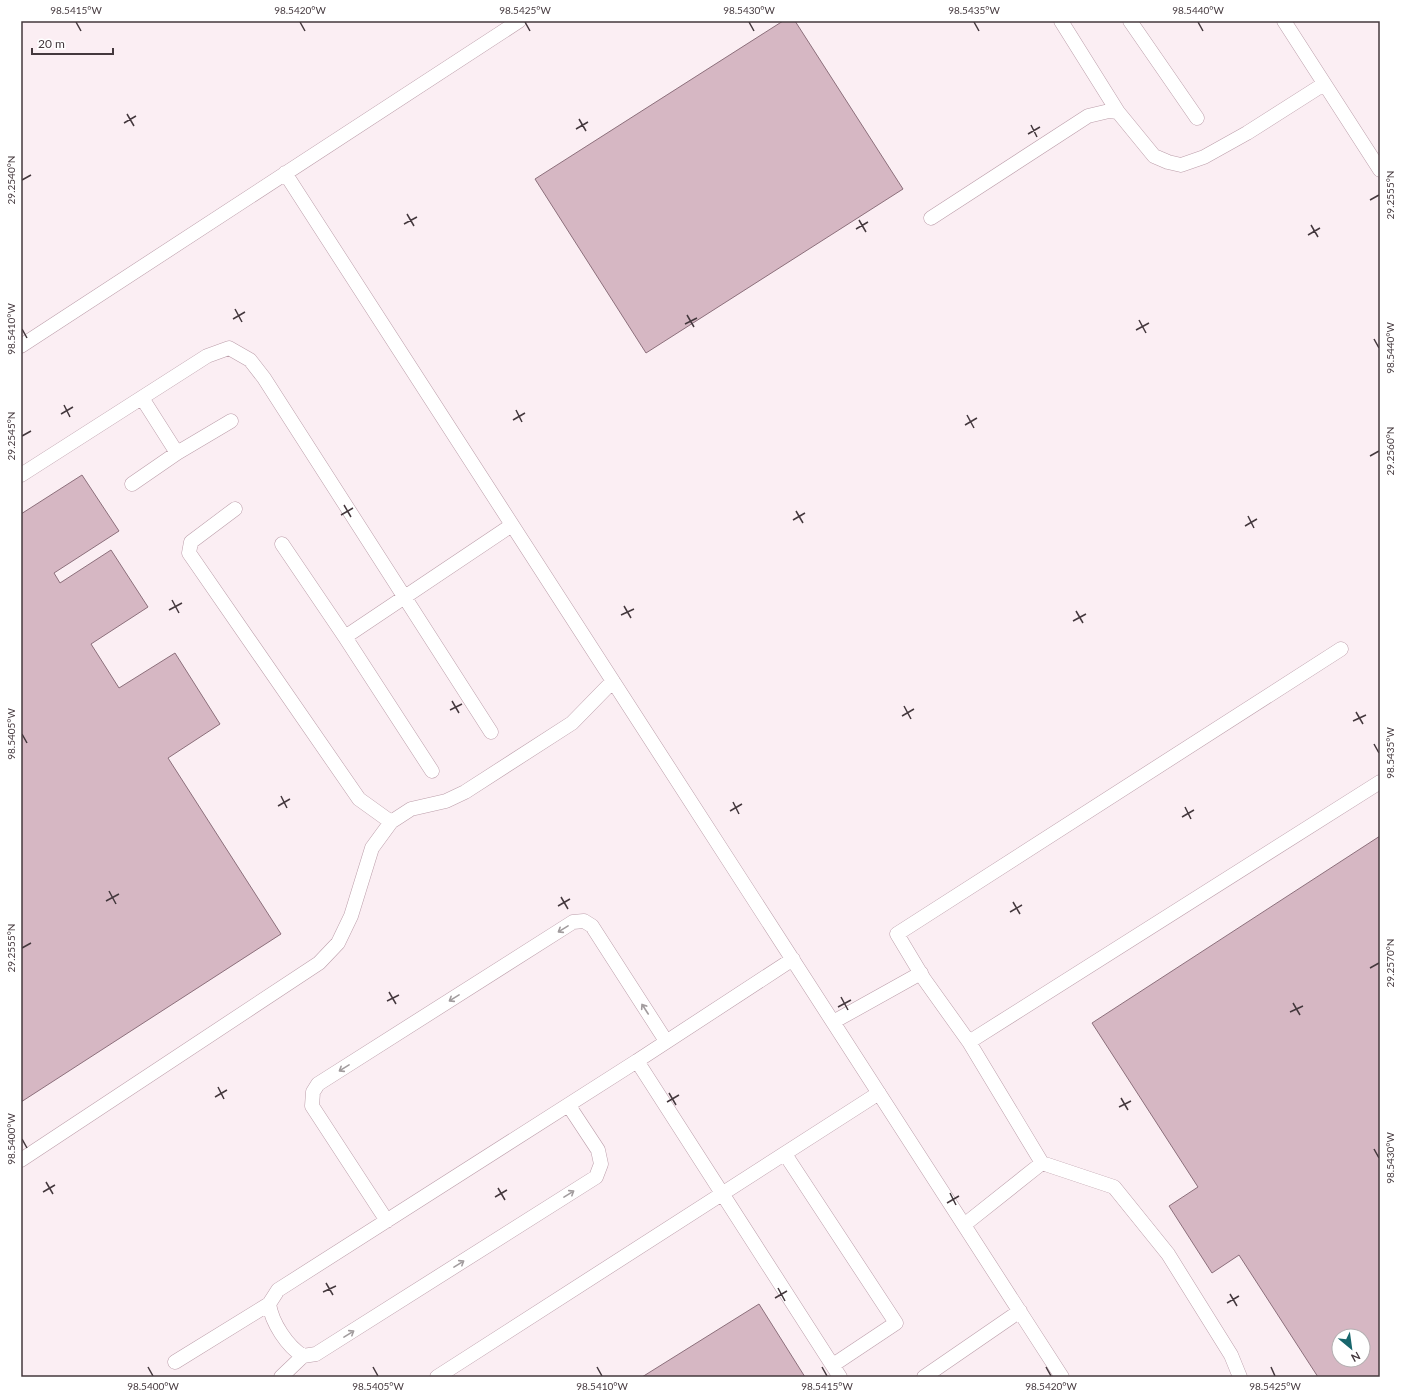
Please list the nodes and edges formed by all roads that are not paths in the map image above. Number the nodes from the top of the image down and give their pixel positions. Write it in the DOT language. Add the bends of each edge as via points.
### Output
graph roads {
  1 [pos="519,21"];
  2 [pos="1061,21"];
  3 [pos="1130,21"];
  4 [pos="1284,21"];
  5 [pos="1324,84"];
  6 [pos="1118,112"];
  7 [pos="1197,118"];
  8 [pos="1380,170"];
  9 [pos="285,173"];
  10 [pos="930,218"];
  11 [pos="21,346"];
  12 [pos="142,398"];
  13 [pos="231,421"];
  14 [pos="177,453"];
  15 [pos="21,475"];
  16 [pos="132,484"];
  17 [pos="235,509"];
  18 [pos="512,525"];
  19 [pos="282,544"];
  20 [pos="405,598"];
  21 [pos="345,636"];
  22 [pos="1341,649"];
  23 [pos="613,681"];
  24 [pos="491,732"];
  25 [pos="432,771"];
  26 [pos="1380,782"];
  27 [pos="391,822"];
  28 [pos="793,960"];
  29 [pos="921,972"];
  30 [pos="834,1022"];
  31 [pos="666,1041"];
  32 [pos="969,1042"];
  33 [pos="636,1062"];
  34 [pos="879,1093"];
  35 [pos="569,1106"];
  36 [pos="785,1154"];
  37 [pos="21,1160"];
  38 [pos="1042,1163"];
  39 [pos="721,1195"];
  40 [pos="387,1221"];
  41 [pos="964,1225"];
  42 [pos="270,1304"];
  43 [pos="1020,1311"];
  44 [pos="310,1355"];
  45 [pos="175,1362"];
  46 [pos="837,1371"];
  47 [pos="281,1377"];
  48 [pos="437,1377"];
  49 [pos="924,1377"];
  50 [pos="1062,1377"];
  51 [pos="1240,1377"];
  1 -- 9 [label="lane"];
  2 -- 6 [label="lane"];
  3 -- 7 [label="lane"];
  4 -- 5 [label="lane"];
  5 -- 6 [label="lane" via="1247,133 1204,157 1181,165 1154,156"];
  5 -- 8 [label="lane"];
  6 -- 10 [label="lane" via="1109,111 1088,116"];
  9 -- 11 [label="lane"];
  9 -- 18 [label="lane"];
  12 -- 14 [label="lane"];
  12 -- 15 [label="lane"];
  12 -- 20 [label="lane" via="207,356 229,348 250,360"];
  13 -- 14 [label="lane"];
  14 -- 16 [label="lane"];
  17 -- 27 [label="lane" via="191,542 189,553 359,799"];
  18 -- 20 [label="lane"];
  18 -- 23 [label="lane"];
  19 -- 21 [label="lane"];
  20 -- 21 [label="lane"];
  20 -- 24 [label="lane"];
  21 -- 25 [label="lane"];
  22 -- 29 [label="lane" via="897,934"];
  23 -- 27 [label="lane" via="572,724 465,792 446,801 411,809"];
  23 -- 28 [label="lane"];
  26 -- 32 [label="lane"];
  27 -- 37 [label="lane" via="372,848 351,916 338,943 319,963"];
  28 -- 30 [label="lane"];
  28 -- 31 [label="lane"];
  29 -- 30 [label="lane"];
  29 -- 32 [label="lane"];
  30 -- 34 [label="lane"];
  31 -- 33 [label="lane"];
  31 -- 40 [label="lane, one-way" via="592,926 584,921 573,922 318,1084 313,1092 312,1106"];
  32 -- 38 [label="lane"];
  33 -- 35 [label="lane"];
  33 -- 39 [label="lane"];
  34 -- 36 [label="lane"];
  34 -- 41 [label="lane"];
  35 -- 40 [label="lane"];
  44 -- 35 [label="lane, one-way" via="596,1177 601,1164 598,1150"];
  36 -- 39 [label="lane"];
  36 -- 46 [label="lane" via="896,1323"];
  38 -- 41 [label="lane"];
  38 -- 51 [label="lane" via="1114,1187 1168,1254 1231,1355"];
  39 -- 46 [label="lane"];
  39 -- 48 [label="lane"];
  40 -- 42 [label="lane" via="278,1290"];
  41 -- 43 [label="lane"];
  42 -- 44 [label="lane" via="271,1315 294,1350"];
  42 -- 45 [label="lane"];
  43 -- 49 [label="lane"];
  43 -- 50 [label="lane"];
  44 -- 47 [label="lane"];
}
